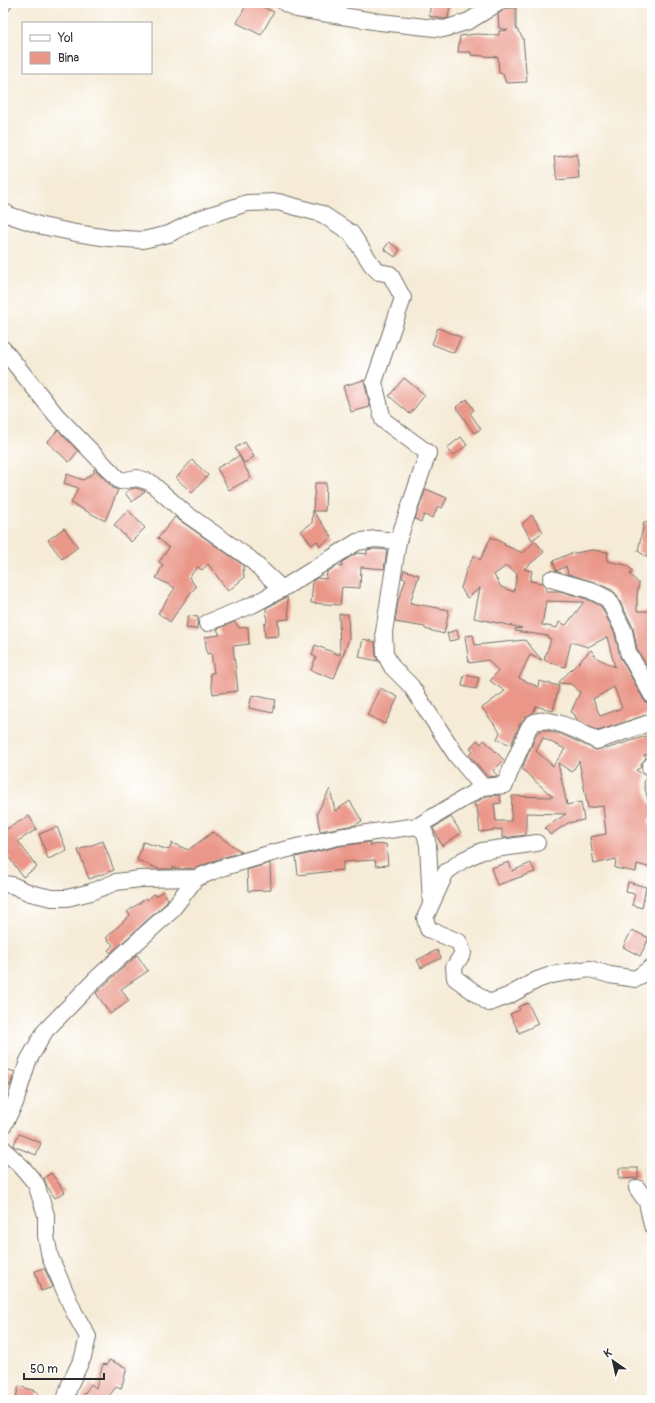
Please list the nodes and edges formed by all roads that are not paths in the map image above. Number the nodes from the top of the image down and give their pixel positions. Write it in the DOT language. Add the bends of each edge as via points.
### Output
graph roads {
  1 [pos="285,3"];
  2 [pos="498,3"];
  3 [pos="3,211"];
  4 [pos="3,349"];
  5 [pos="398,541"];
  6 [pos="551,579"];
  7 [pos="282,589"];
  8 [pos="207,623"];
  9 [pos="652,695"];
  10 [pos="652,722"];
  11 [pos="483,787"];
  12 [pos="418,826"];
  13 [pos="537,842"];
  14 [pos="196,878"];
  15 [pos="3,884"];
  16 [pos="431,904"];
  17 [pos="652,967"];
  18 [pos="3,1126"];
  19 [pos="3,1148"];
  20 [pos="637,1188"];
  21 [pos="652,1225"];
  22 [pos="65,1400"];
  1 -- 2 [label="street" via="297,8 380,22 444,28 469,21"];
  3 -- 5 [label="street" via="42,226 108,238 142,240 169,234 198,219 247,203 278,202 322,214 351,232 372,265 379,272 390,274 403,298 374,382 383,420 428,454"];
  4 -- 7 [label="street" via="56,415 120,481 137,478 150,482 185,513 249,558"];
  5 -- 7 [label="street" via="375,539 357,542"];
  5 -- 11 [label="street" via="384,632 385,654 392,667 411,686 456,755"];
  6 -- 9 [label="street" via="590,590 608,599 624,631 628,652"];
  7 -- 8 [label="street" via="252,605"];
  10 -- 11 [label="street" via="597,741 557,722 540,720 532,724 505,785"];
  11 -- 12 [label="street"];
  12 -- 14 [label="street" via="338,837 224,867"];
  12 -- 16 [label="street" via="425,833 428,845"];
  13 -- 16 [label="street" via="482,851 463,860 446,872"];
  14 -- 15 [label="street" via="140,878 116,882 67,898 52,898"];
  14 -- 18 [label="street" via="170,912 96,979 45,1031 28,1061 15,1103"];
  16 -- 17 [label="street" via="425,918 428,929 459,942 463,954 454,967 456,978 489,1003 551,975 590,969 636,979"];
  19 -- 22 [label="street" via="36,1184 46,1215 50,1257 88,1337 83,1357"];
  20 -- 21 [label="street" via="647,1202"];
}
